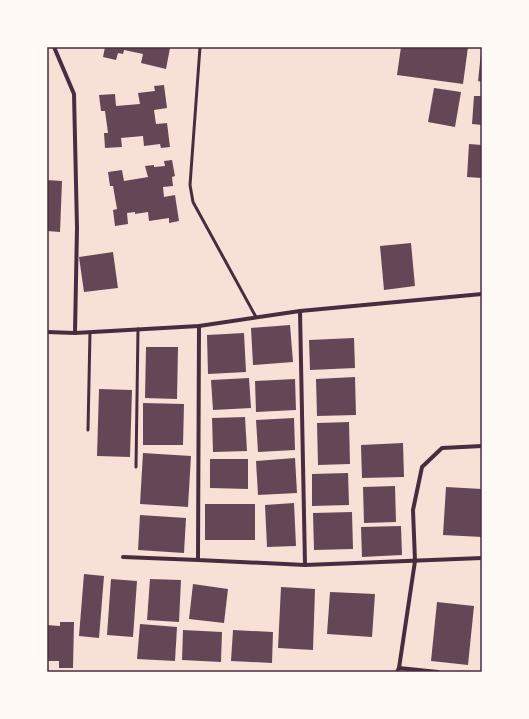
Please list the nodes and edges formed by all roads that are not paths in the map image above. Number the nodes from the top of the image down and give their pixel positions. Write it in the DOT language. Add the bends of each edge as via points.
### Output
graph roads {
  1 [pos="54,47"];
  2 [pos="200,47"];
  3 [pos="482,294"];
  4 [pos="300,311"];
  5 [pos="256,317"];
  6 [pos="199,326"];
  7 [pos="138,330"];
  8 [pos="47,332"];
  9 [pos="90,332"];
  10 [pos="75,333"];
  11 [pos="88,430"];
  12 [pos="482,446"];
  13 [pos="136,467"];
  14 [pos="124,557"];
  15 [pos="482,558"];
  16 [pos="198,560"];
  17 [pos="415,561"];
  18 [pos="305,565"];
  19 [pos="398,670"];
  20 [pos="438,672"];
  1 -- 10 [label="street" via="74,94 77,228"];
  2 -- 5 [label="lane" via="190,186 193,202"];
  3 -- 4 [label="street"];
  4 -- 5 [label="street"];
  4 -- 18 [label="street"];
  5 -- 6 [label="street"];
  6 -- 7 [label="street"];
  6 -- 16 [label="street"];
  7 -- 9 [label="street"];
  7 -- 13 [label="lane"];
  8 -- 10 [label="street"];
  9 -- 10 [label="street"];
  9 -- 11 [label="lane"];
  12 -- 17 [label="street" via="442,448 422,468 413,510"];
  14 -- 16 [label="street"];
  15 -- 17 [label="street"];
  16 -- 18 [label="street"];
  17 -- 18 [label="street"];
  17 -- 19 [label="street"];
  19 -- 20 [label="street"];
}
